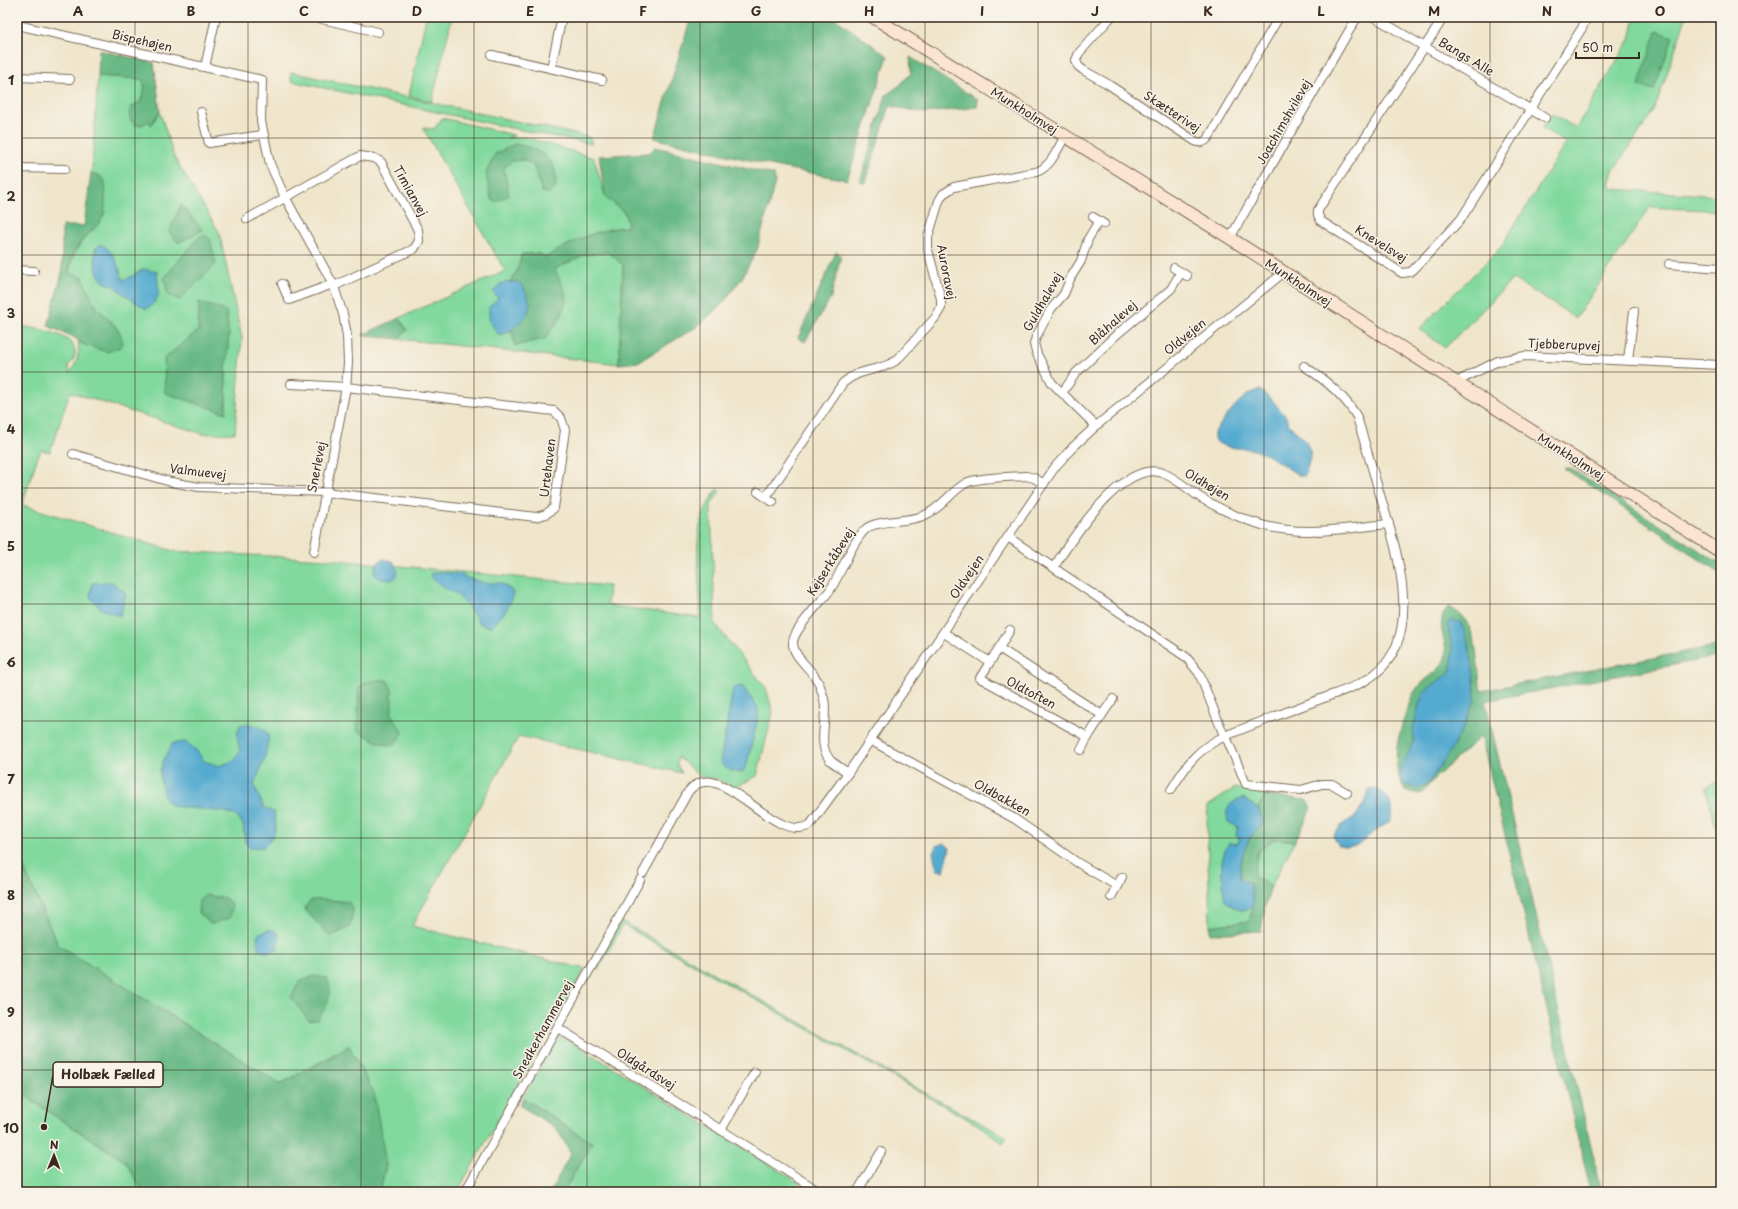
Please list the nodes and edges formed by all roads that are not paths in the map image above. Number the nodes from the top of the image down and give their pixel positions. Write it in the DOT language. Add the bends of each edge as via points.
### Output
graph roads {
  1 [pos="216,17"];
  2 [pos="313,17"];
  3 [pos="562,17"];
  4 [pos="873,17"];
  5 [pos="1111,17"];
  6 [pos="1279,17"];
  7 [pos="1357,17"];
  8 [pos="1374,17"];
  9 [pos="1444,17"];
  10 [pos="1587,17"];
  11 [pos="322,18"];
  12 [pos="17,25"];
  13 [pos="378,32"];
  14 [pos="1425,47"];
  15 [pos="492,55"];
  16 [pos="205,67"];
  17 [pos="551,68"];
  18 [pos="17,77"];
  19 [pos="70,79"];
  20 [pos="262,80"];
  21 [pos="602,80"];
  22 [pos="1531,109"];
  23 [pos="201,112"];
  24 [pos="1545,118"];
  25 [pos="262,135"];
  26 [pos="1065,136"];
  27 [pos="17,168"];
  28 [pos="65,169"];
  29 [pos="286,197"];
  30 [pos="247,219"];
  31 [pos="1099,220"];
  32 [pos="1230,238"];
  33 [pos="1669,264"];
  34 [pos="1721,268"];
  35 [pos="17,270"];
  36 [pos="34,271"];
  37 [pos="1181,272"];
  38 [pos="1282,273"];
  39 [pos="282,284"];
  40 [pos="333,285"];
  41 [pos="1634,311"];
  42 [pos="1628,360"];
  43 [pos="1721,365"];
  44 [pos="1304,366"];
  45 [pos="290,384"];
  46 [pos="1458,384"];
  47 [pos="346,387"];
  48 [pos="1062,393"];
  49 [pos="1096,426"];
  50 [pos="72,454"];
  51 [pos="1044,484"];
  52 [pos="324,492"];
  53 [pos="758,492"];
  54 [pos="766,497"];
  55 [pos="773,502"];
  56 [pos="1389,524"];
  57 [pos="1008,536"];
  58 [pos="314,552"];
  59 [pos="1721,552"];
  60 [pos="1054,567"];
  61 [pos="1010,630"];
  62 [pos="944,633"];
  63 [pos="999,648"];
  64 [pos="990,662"];
  65 [pos="1113,699"];
  66 [pos="1102,715"];
  67 [pos="1225,736"];
  68 [pos="1088,737"];
  69 [pos="870,740"];
  70 [pos="1081,750"];
  71 [pos="848,773"];
  72 [pos="1171,790"];
  73 [pos="1346,793"];
  74 [pos="685,798"];
  75 [pos="1122,876"];
  76 [pos="1117,886"];
  77 [pos="1110,896"];
  78 [pos="558,1028"];
  79 [pos="755,1072"];
  80 [pos="721,1130"];
  81 [pos="881,1152"];
  82 [pos="465,1192"];
  83 [pos="820,1192"];
  84 [pos="857,1192"];
  1 -- 16 [label="street"];
  2 -- 11 [label="street"];
  3 -- 17 [label="street"];
  4 -- 26 [label="street, Munkholmvej"];
  5 -- 6 [label="street, Skætterivej" via="1079,53 1076,60 1078,66 1200,143 1209,137"];
  7 -- 32 [label="street, Joachimshvilevej"];
  8 -- 14 [label="street, Bangs Alle"];
  9 -- 14 [label="street, Knevelsvej"];
  10 -- 22 [label="street, Knevelsvej"];
  11 -- 13 [label="street"];
  12 -- 16 [label="street, Bispehøjen"];
  14 -- 22 [label="street, Bangs Alle"];
  14 -- 22 [label="street, Knevelsvej" via="1318,212 1321,221 1402,273 1413,270 1461,219"];
  15 -- 17 [label="street"];
  16 -- 20 [label="street, Bispehøjen"];
  17 -- 21 [label="street"];
  18 -- 19 [label="street"];
  20 -- 25 [label="street, Snerlevej"];
  22 -- 24 [label="street, Bangs Alle"];
  23 -- 25 [label="street" via="209,143"];
  25 -- 29 [label="street, Snerlevej" via="270,164"];
  26 -- 32 [label="street, Munkholmvej"];
  26 -- 54 [label="street, Auroravej" via="1043,169 954,188 943,194 930,227 927,243 941,303 939,312 897,360 888,366 857,374 843,383"];
  27 -- 28 [label="street"];
  29 -- 30 [label="street"];
  29 -- 40 [label="street, Snerlevej"];
  29 -- 40 [label="street, Timianvej" via="360,156 368,156 381,162 418,230 419,241 414,249"];
  31 -- 48 [label="street, Guldhalevej" via="1064,294 1051,309 1035,339 1037,354 1052,383"];
  32 -- 38 [label="street, Munkholmvej"];
  33 -- 34 [label="street"];
  35 -- 36 [label="street"];
  37 -- 48 [label="street, Blåhalevej" via="1171,289 1076,373"];
  38 -- 46 [label="street, Munkholmvej"];
  38 -- 49 [label="street, Oldvejen"];
  39 -- 40 [label="street" via="290,300"];
  40 -- 47 [label="street, Snerlevej" via="347,336"];
  41 -- 42 [label="street"];
  42 -- 43 [label="street, Tjebberupvej"];
  42 -- 46 [label="street, Tjebberupvej" via="1535,355 1516,357 1492,364 1462,379"];
  44 -- 56 [label="street" via="1338,393 1357,417"];
  45 -- 47 [label="street"];
  46 -- 59 [label="street, Munkholmvej"];
  47 -- 52 [label="street, Snerlevej"];
  47 -- 52 [label="street, Urtehaven" via="554,411 561,418 565,430 556,504 549,513 536,517"];
  48 -- 49 [label="street, Guldhalevej"];
  49 -- 51 [label="street, Oldvejen" via="1065,456"];
  50 -- 52 [label="street, Valmuevej" via="185,485"];
  51 -- 57 [label="street, Oldvejen"];
  51 -- 71 [label="street, Kejserkåbevej" via="1026,476 970,481 929,513 909,520 872,526 862,533 837,579 797,630 793,644 797,655 818,681 824,697 825,750 831,760"];
  52 -- 58 [label="street, Snerlevej"];
  53 -- 54 [label="street"];
  54 -- 55 [label="street"];
  56 -- 60 [label="street, Oldhøjen" via="1322,532 1273,528 1222,509 1164,474 1147,472 1131,479 1088,516"];
  56 -- 67 [label="street" via="1400,563 1403,610 1399,639 1387,663 1376,674 1362,682"];
  57 -- 60 [label="street"];
  57 -- 62 [label="street, Oldvejen"];
  60 -- 67 [label="street" via="1191,662 1205,687"];
  61 -- 63 [label="street"];
  62 -- 64 [label="street"];
  62 -- 69 [label="street, Oldvejen"];
  63 -- 64 [label="street, Oldtoften"];
  63 -- 66 [label="street, Oldtoften"];
  64 -- 68 [label="street, Oldtoften" via="980,678"];
  65 -- 66 [label="street"];
  66 -- 68 [label="street"];
  67 -- 72 [label="street" via="1195,755"];
  67 -- 73 [label="street" via="1248,786 1301,790 1332,784"];
  68 -- 70 [label="street"];
  69 -- 71 [label="street, Oldvejen"];
  69 -- 76 [label="street, Oldbakken" via="1016,819"];
  71 -- 74 [label="street, Oldvejen" via="814,821 801,829 788,828 713,783 696,784"];
  74 -- 78 [label="street, Snedkerhammervej"];
  75 -- 76 [label="street"];
  76 -- 77 [label="street"];
  78 -- 80 [label="street, Oldgårdsvej"];
  78 -- 82 [label="street, Snedkerhammervej"];
  79 -- 80 [label="street"];
  80 -- 83 [label="street, Oldgårdsvej"];
  81 -- 84 [label="street"];
}
